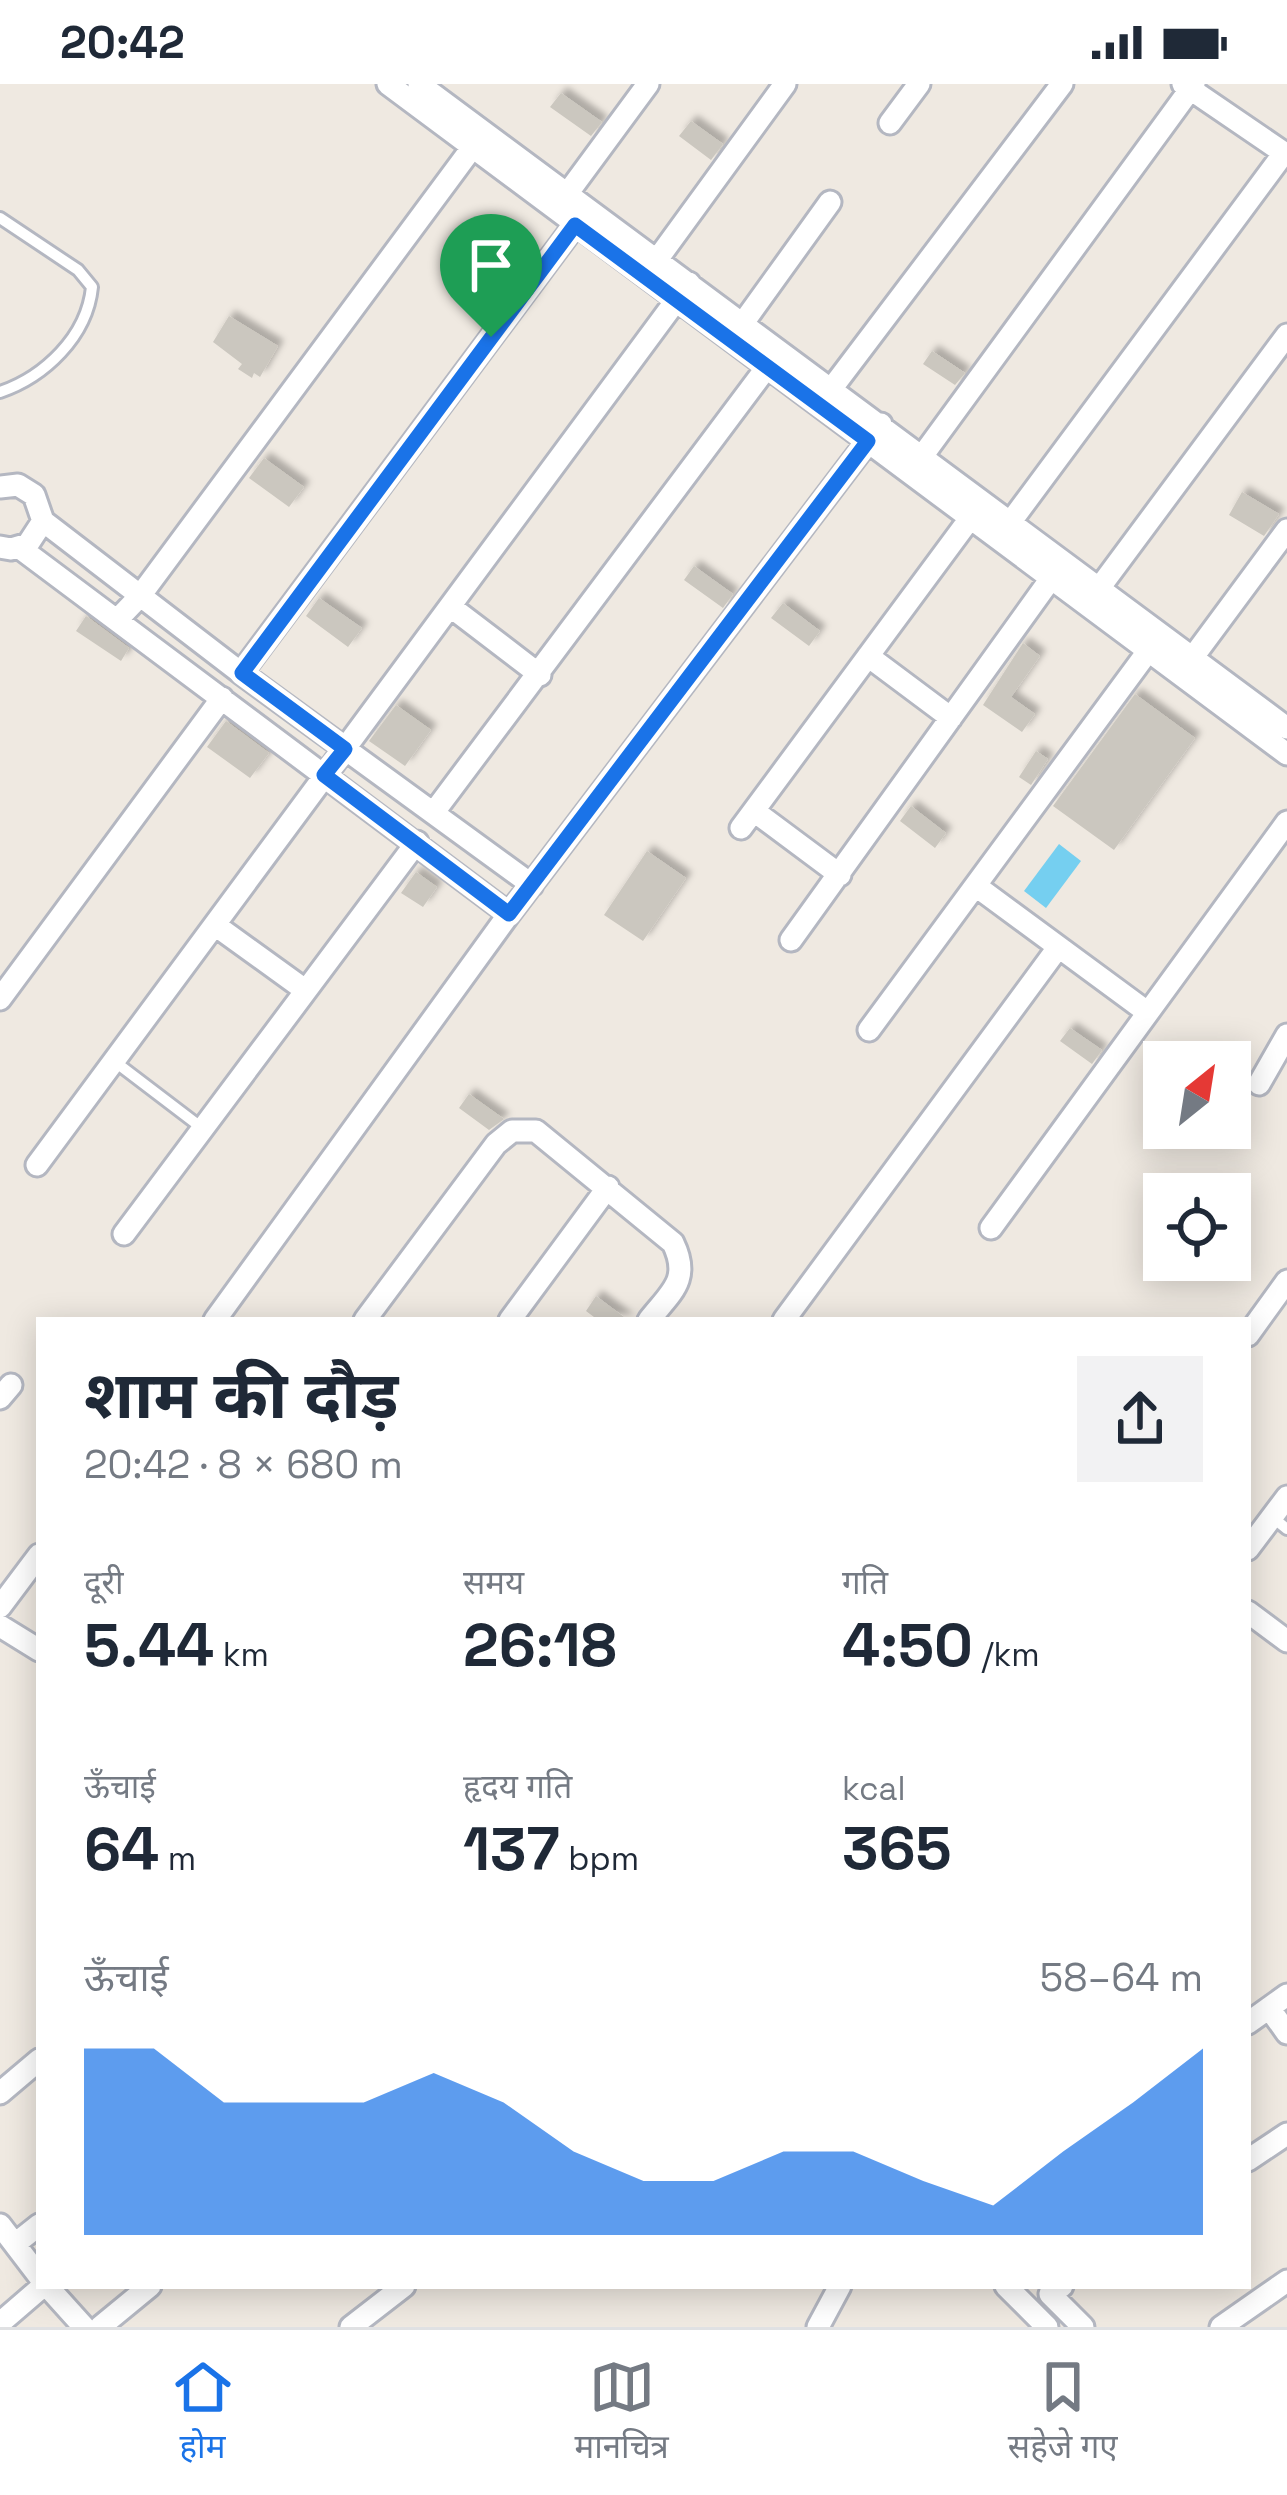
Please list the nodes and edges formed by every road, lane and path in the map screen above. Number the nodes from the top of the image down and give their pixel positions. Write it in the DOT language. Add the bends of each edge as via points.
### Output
graph roads {
  1 [pos="388,84"];
  2 [pos="419,84"];
  3 [pos="648,84"];
  4 [pos="785,84"];
  5 [pos="919,84"];
  6 [pos="1062,84"];
  7 [pos="1189,86"];
  8 [pos="890,123"];
  9 [pos="477,140"];
  10 [pos="1286,154"];
  11 [pos="567,194"];
  12 [pos="830,202"];
  13 [pos="0,218"];
  14 [pos="575,225"];
  15 [pos="651,268"];
  16 [pos="683,292"];
  17 [pos="743,323"];
  18 [pos="1287,335"];
  19 [pos="767,367"];
  20 [pos="832,388"];
  21 [pos="0,392"];
  22 [pos="874,432"];
  23 [pos="923,455"];
  24 [pos="3,483"];
  25 [pos="971,517"];
  26 [pos="1012,520"];
  27 [pos="43,521"];
  28 [pos="1287,530"];
  29 [pos="10,548"];
  30 [pos="1052,577"];
  31 [pos="1100,586"];
  32 [pos="140,596"];
  33 [pos="451,607"];
  34 [pos="116,620"];
  35 [pos="1155,642"];
  36 [pos="868,656"];
  37 [pos="1193,657"];
  38 [pos="242,673"];
  39 [pos="540,675"];
  40 [pos="222,698"];
  41 [pos="951,718"];
  42 [pos="1287,728"];
  43 [pos="345,749"];
  44 [pos="1287,754"];
  45 [pos="324,775"];
  46 [pos="434,812"];
  47 [pos="1287,822"];
  48 [pos="417,842"];
  49 [pos="840,875"];
  50 [pos="532,885"];
  51 [pos="976,886"];
  52 [pos="509,914"];
  53 [pos="215,925"];
  54 [pos="791,940"];
  55 [pos="1058,949"];
  56 [pos="305,990"];
  57 [pos="0,999"];
  58 [pos="1147,1012"];
  59 [pos="869,1030"];
  60 [pos="1287,1035"];
  61 [pos="114,1061"];
  62 [pos="1259,1084"];
  63 [pos="202,1128"];
  64 [pos="37,1166"];
  65 [pos="608,1187"];
  66 [pos="991,1228"];
  67 [pos="124,1234"];
  68 [pos="1287,1281"];
  69 [pos="216,1317"];
  70 [pos="367,1317"];
  71 [pos="512,1317"];
  72 [pos="652,1317"];
  73 [pos="786,1317"];
  74 [pos="1251,1331"];
  75 [pos="1287,1497"];
  76 [pos="1280,1523"];
  77 [pos="1251,1547"];
  78 [pos="36,1559"];
  79 [pos="0,1607"];
  80 [pos="1251,1614"];
  81 [pos="0,1626"];
  82 [pos="1287,1641"];
  83 [pos="36,1649"];
  84 [pos="1278,2002"];
  85 [pos="1251,2021"];
  86 [pos="1287,2033"];
  87 [pos="36,2063"];
  88 [pos="0,2093"];
  89 [pos="1287,2134"];
  90 [pos="1251,2158"];
  91 [pos="0,2225"];
  92 [pos="36,2226"];
  93 [pos="15,2244"];
  94 [pos="36,2272"];
  95 [pos="1287,2281"];
  96 [pos="41,2289"];
  97 [pos="48,2289"];
  98 [pos="146,2289"];
  99 [pos="400,2289"];
  100 [pos="837,2289"];
  101 [pos="1009,2289"];
  102 [pos="1052,2289"];
  103 [pos="0,2324"];
  104 [pos="84,2327"];
  105 [pos="100,2327"];
  106 [pos="351,2327"];
  107 [pos="818,2327"];
  108 [pos="1047,2327"];
  109 [pos="1083,2327"];
  110 [pos="1221,2327"];
  1 -- 9 [label="street"];
  2 -- 9 [label="street"];
  3 -- 11 [label="street"];
  4 -- 15 [label="street"];
  5 -- 8 [label="street"];
  6 -- 20 [label="street"];
  7 -- 10 [label="street"];
  7 -- 23 [label="street"];
  9 -- 11 [label="street"];
  9 -- 14 [label="street"];
  9 -- 32 [label="street"];
  10 -- 26 [label="street"];
  11 -- 15 [label="street"];
  12 -- 17 [label="street"];
  13 -- 21 [label="lane" via="92,287 56,360"];
  14 -- 15 [label="street"];
  14 -- 38 [label="street"];
  15 -- 16 [label="street"];
  16 -- 17 [label="street"];
  16 -- 19 [label="street"];
  16 -- 33 [label="street"];
  17 -- 20 [label="street"];
  18 -- 31 [label="street"];
  19 -- 22 [label="street"];
  19 -- 39 [label="street"];
  20 -- 22 [label="street"];
  22 -- 23 [label="street"];
  22 -- 25 [label="street"];
  22 -- 50 [label="street"];
  23 -- 26 [label="street"];
  24 -- 27 [label="street" via="34,495"];
  25 -- 30 [label="street"];
  25 -- 36 [label="street"];
  26 -- 31 [label="street"];
  27 -- 29 [label="street" via="35,538"];
  27 -- 32 [label="street"];
  28 -- 37 [label="street"];
  29 -- 34 [label="street"];
  30 -- 35 [label="street"];
  30 -- 41 [label="street"];
  31 -- 35 [label="street"];
  32 -- 34 [label="street"];
  32 -- 38 [label="street"];
  33 -- 39 [label="street"];
  33 -- 43 [label="street"];
  34 -- 40 [label="street"];
  35 -- 37 [label="street"];
  35 -- 44 [label="street"];
  35 -- 51 [label="street"];
  36 -- 41 [label="street"];
  36 -- 49 [label="street" via="747,819"];
  37 -- 42 [label="street"];
  38 -- 43 [label="street"];
  39 -- 46 [label="street"];
  40 -- 45 [label="street"];
  40 -- 57 [label="street"];
  41 -- 49 [label="street"];
  43 -- 45 [label="street"];
  43 -- 46 [label="street"];
  45 -- 48 [label="street"];
  45 -- 53 [label="street"];
  46 -- 50 [label="street"];
  47 -- 58 [label="street"];
  48 -- 52 [label="street"];
  48 -- 56 [label="street"];
  49 -- 54 [label="street"];
  50 -- 52 [label="street"];
  51 -- 55 [label="street"];
  51 -- 59 [label="street"];
  52 -- 69 [label="street"];
  53 -- 56 [label="street"];
  53 -- 61 [label="street"];
  55 -- 58 [label="street"];
  55 -- 73 [label="street"];
  56 -- 63 [label="street"];
  58 -- 66 [label="street"];
  60 -- 62 [label="street"];
  61 -- 63 [label="lane"];
  61 -- 64 [label="street"];
  63 -- 67 [label="street"];
  65 -- 70 [label="street" via="536,1132 512,1131"];
  65 -- 71 [label="street"];
  65 -- 72 [label="street" via="674,1244 682,1262 680,1280"];
  68 -- 74 [label="street"];
  75 -- 76 [label="street"];
  76 -- 77 [label="street"];
  78 -- 79 [label="street"];
  80 -- 82 [label="street"];
  81 -- 83 [label="street"];
  84 -- 85 [label="street"];
  84 -- 86 [label="street"];
  87 -- 88 [label="street"];
  89 -- 90 [label="street"];
  91 -- 93 [label="street"];
  92 -- 93 [label="street"];
  93 -- 94 [label="street"];
  95 -- 110 [label="street"];
  96 -- 103 [label="street"];
  97 -- 104 [label="street"];
  98 -- 105 [label="street"];
  99 -- 106 [label="street"];
  100 -- 107 [label="street"];
  101 -- 108 [label="street"];
  102 -- 109 [label="street"];
}
